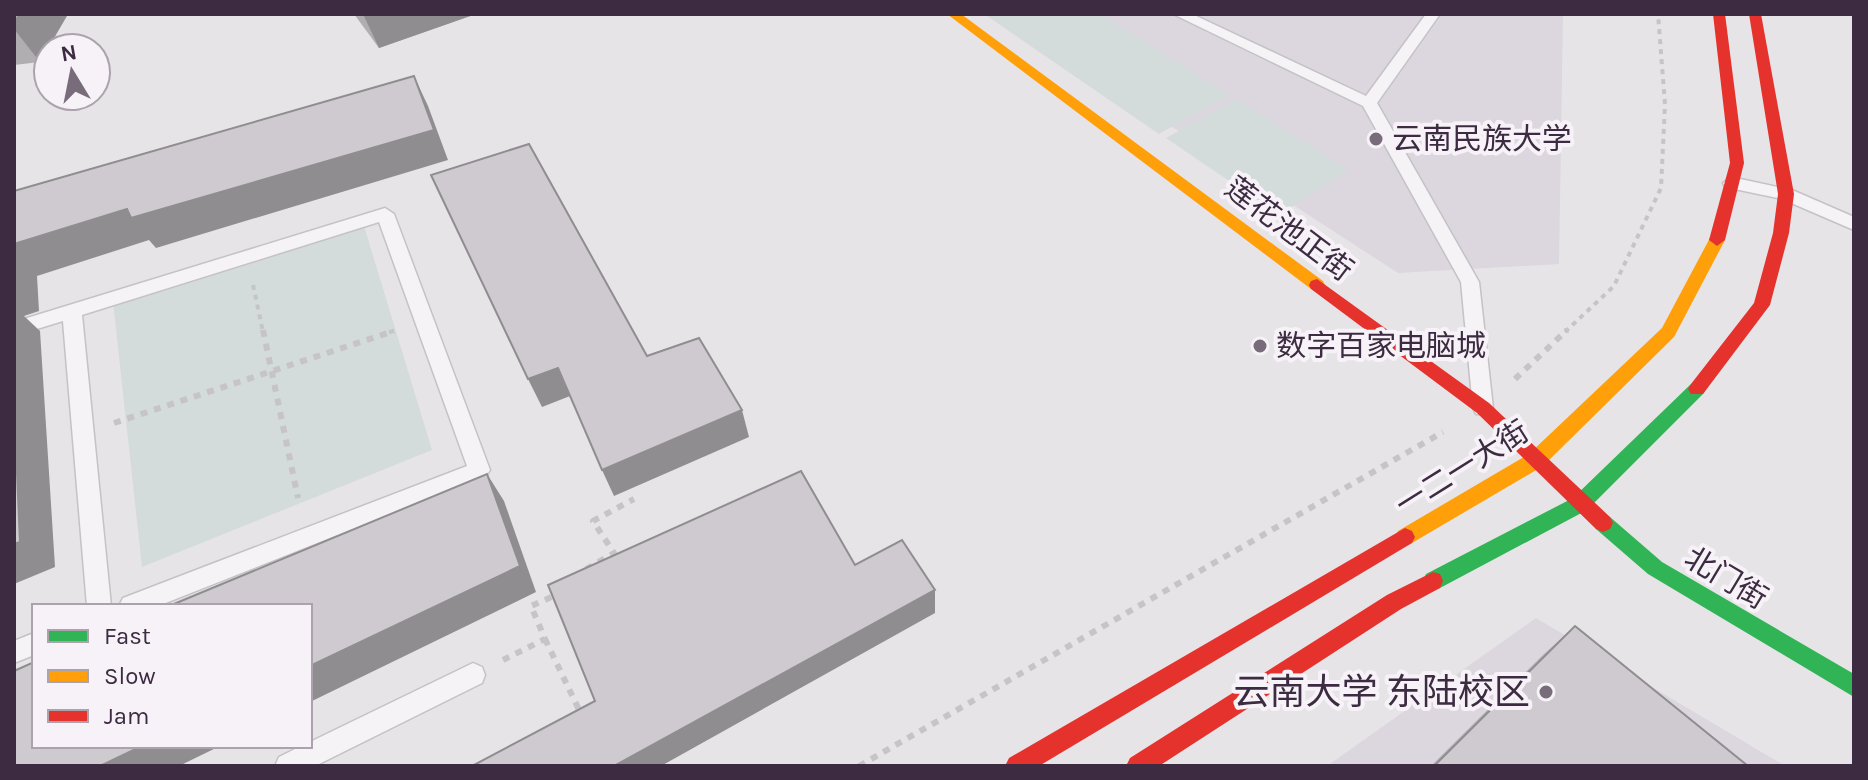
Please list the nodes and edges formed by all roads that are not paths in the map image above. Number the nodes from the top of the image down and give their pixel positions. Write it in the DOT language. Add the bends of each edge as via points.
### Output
graph roads {
  1 [pos="953,14"];
  2 [pos="1180,14"];
  3 [pos="1433,14"];
  4 [pos="1719,14"];
  5 [pos="1755,14"];
  6 [pos="1369,103"];
  7 [pos="1731,183"];
  8 [pos="1786,194"];
  9 [pos="1854,224"];
  10 [pos="72,311"];
  11 [pos="14,329"];
  12 [pos="1483,408"];
  13 [pos="1536,460"];
  14 [pos="1580,504"];
  15 [pos="99,604"];
  16 [pos="136,604"];
  17 [pos="473,675"];
  18 [pos="1854,686"];
  19 [pos="288,766"];
  20 [pos="1017,766"];
  21 [pos="1138,766"];
  1 -- 12 [label="main road, 莲花池正街"];
  2 -- 6 [label="lane"];
  3 -- 6 [label="lane"];
  4 -- 7 [label="main road, 一二一大街" via="1737,163"];
  5 -- 8 [label="main road"];
  6 -- 12 [label="lane" via="1470,282"];
  7 -- 8 [label="lane"];
  7 -- 13 [label="main road, 一二一大街" via="1716,246 1668,332"];
  8 -- 9 [label="lane"];
  8 -- 14 [label="main road" via="1762,305 1688,400"];
  10 -- 11 [label="lane"];
  10 -- 15 [label="lane"];
  10 -- 16 [label="lane" via="385,214 479,470"];
  12 -- 13 [label="main road, 莲花池正街"];
  13 -- 14 [label="main road, 莲花池正街"];
  13 -- 20 [label="main road, 一二一大街"];
  14 -- 18 [label="main road, 北门街" via="1655,568"];
  14 -- 21 [label="main road" via="1394,602"];
  17 -- 19 [label="lane"];
}
